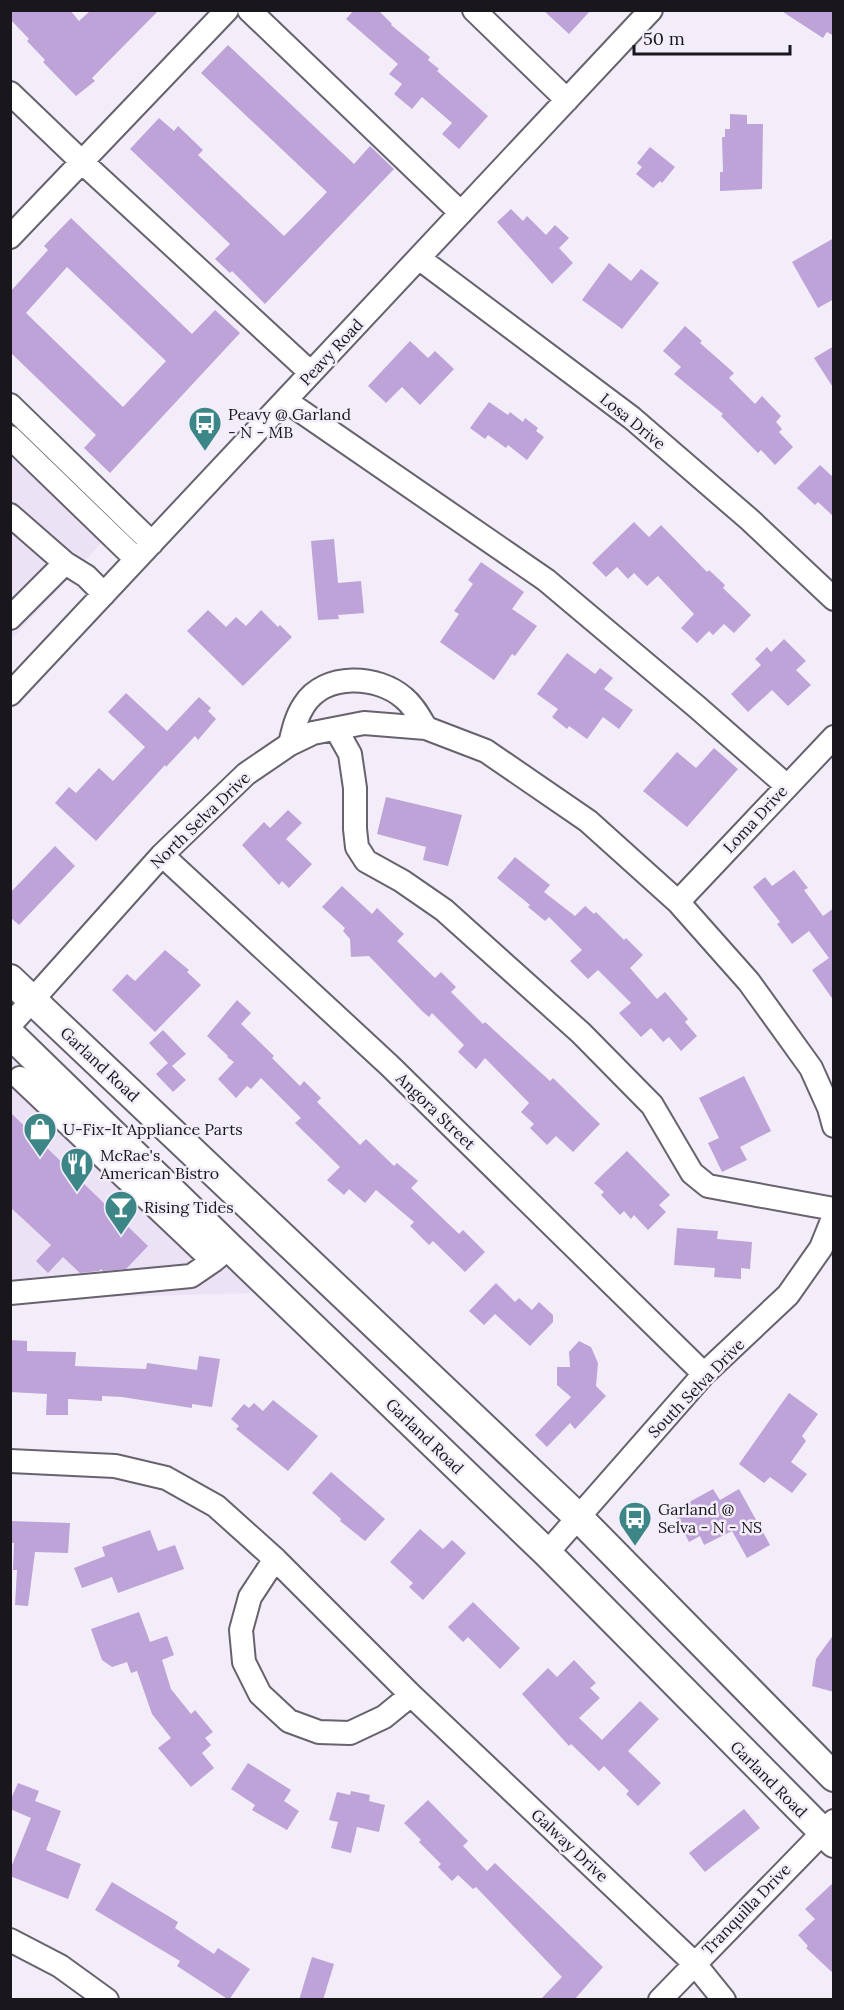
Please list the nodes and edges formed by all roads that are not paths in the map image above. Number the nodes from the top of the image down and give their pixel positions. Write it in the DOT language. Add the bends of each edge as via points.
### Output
graph roads {
  1 [pos="227,10"];
  2 [pos="249,10"];
  3 [pos="474,10"];
  4 [pos="651,10"];
  5 [pos="10,93"];
  6 [pos="567,100"];
  7 [pos="82,162"];
  8 [pos="461,213"];
  9 [pos="10,237"];
  10 [pos="420,259"];
  11 [pos="311,373"];
  12 [pos="286,401"];
  13 [pos="10,405"];
  14 [pos="10,437"];
  15 [pos="10,515"];
  16 [pos="144,551"];
  17 [pos="65,563"];
  18 [pos="104,594"];
  19 [pos="834,598"];
  20 [pos="10,618"];
  21 [pos="10,694"];
  22 [pos="426,728"];
  23 [pos="336,729"];
  24 [pos="834,737"];
  25 [pos="290,744"];
  26 [pos="787,786"];
  27 [pos="162,855"];
  28 [pos="678,902"];
  29 [pos="10,979"];
  30 [pos="33,1000"];
  31 [pos="10,1025"];
  32 [pos="10,1034"];
  33 [pos="22,1075"];
  34 [pos="834,1126"];
  35 [pos="834,1209"];
  36 [pos="834,1216"];
  37 [pos="221,1254"];
  38 [pos="10,1293"];
  39 [pos="704,1374"];
  40 [pos="10,1461"];
  41 [pos="578,1517"];
  42 [pos="547,1553"];
  43 [pos="275,1559"];
  44 [pos="411,1695"];
  45 [pos="834,1777"];
  46 [pos="830,1832"];
  47 [pos="10,1940"];
  48 [pos="694,1963"];
  49 [pos="107,2000"];
  50 [pos="660,2000"];
  51 [pos="724,2000"];
  1 -- 7 [label="street"];
  2 -- 8 [label="street"];
  3 -- 6 [label="street"];
  4 -- 6 [label="street, Peavy Road"];
  5 -- 7 [label="street"];
  6 -- 8 [label="street, Peavy Road"];
  7 -- 9 [label="street"];
  7 -- 11 [label="street"];
  8 -- 10 [label="street, Peavy Road"];
  10 -- 11 [label="street, Peavy Road"];
  10 -- 19 [label="street, Losa Drive" via="632,418"];
  11 -- 12 [label="street, Peavy Road"];
  12 -- 16 [label="street, Peavy Road"];
  12 -- 26 [label="street" via="546,580"];
  13 -- 16 [label="street"];
  14 -- 16 [label="street" via="102,526"];
  15 -- 17 [label="street"];
  16 -- 18 [label="street, Peavy Road"];
  17 -- 18 [label="street"];
  17 -- 20 [label="street"];
  18 -- 21 [label="street, Peavy Road"];
  22 -- 23 [label="street, North Selva Drive" via="364,723"];
  22 -- 25 [label="street" via="403,697 382,685 344,681 323,689 305,703"];
  22 -- 28 [label="street, North Selva Drive" via="486,751 588,820"];
  23 -- 25 [label="street, North Selva Drive" via="313,733"];
  23 -- 35 [label="street" via="350,754 357,847 366,861 444,910 581,1033 652,1105 692,1173 708,1186"];
  24 -- 26 [label="street, Loma Drive"];
  25 -- 27 [label="street, North Selva Drive" via="246,774"];
  26 -- 28 [label="street, Loma Drive"];
  27 -- 30 [label="street, North Selva Drive"];
  27 -- 39 [label="street, Angora Street" via="390,1066"];
  28 -- 34 [label="street" via="749,982 811,1068"];
  29 -- 30 [label="main road, Garland Road"];
  30 -- 31 [label="street, North Selva Drive"];
  30 -- 41 [label="main road, Garland Road"];
  32 -- 33 [label="main road, Garland Road"];
  33 -- 37 [label="main road, Garland Road" via="69,1107"];
  36 -- 39 [label="street, South Selva Drive" via="821,1248 788,1295"];
  37 -- 38 [label="street" via="191,1276"];
  37 -- 42 [label="main road, Garland Road"];
  39 -- 41 [label="street, South Selva Drive"];
  40 -- 43 [label="street, Galway Drive" via="115,1466 166,1479 216,1506"];
  41 -- 42 [label="street, South Selva Drive"];
  41 -- 45 [label="main road, Garland Road"];
  42 -- 46 [label="main road, Garland Road"];
  43 -- 44 [label="street, Galway Drive"];
  43 -- 44 [label="street" via="250,1598 241,1630 244,1662 260,1694 289,1721 319,1732 350,1733 384,1717"];
  44 -- 48 [label="street, Galway Drive"];
  46 -- 48 [label="street, Tranquilla Drive"];
  47 -- 49 [label="street" via="60,1966"];
  48 -- 50 [label="street, Tranquilla Drive"];
  48 -- 51 [label="street, Galway Drive"];
}
